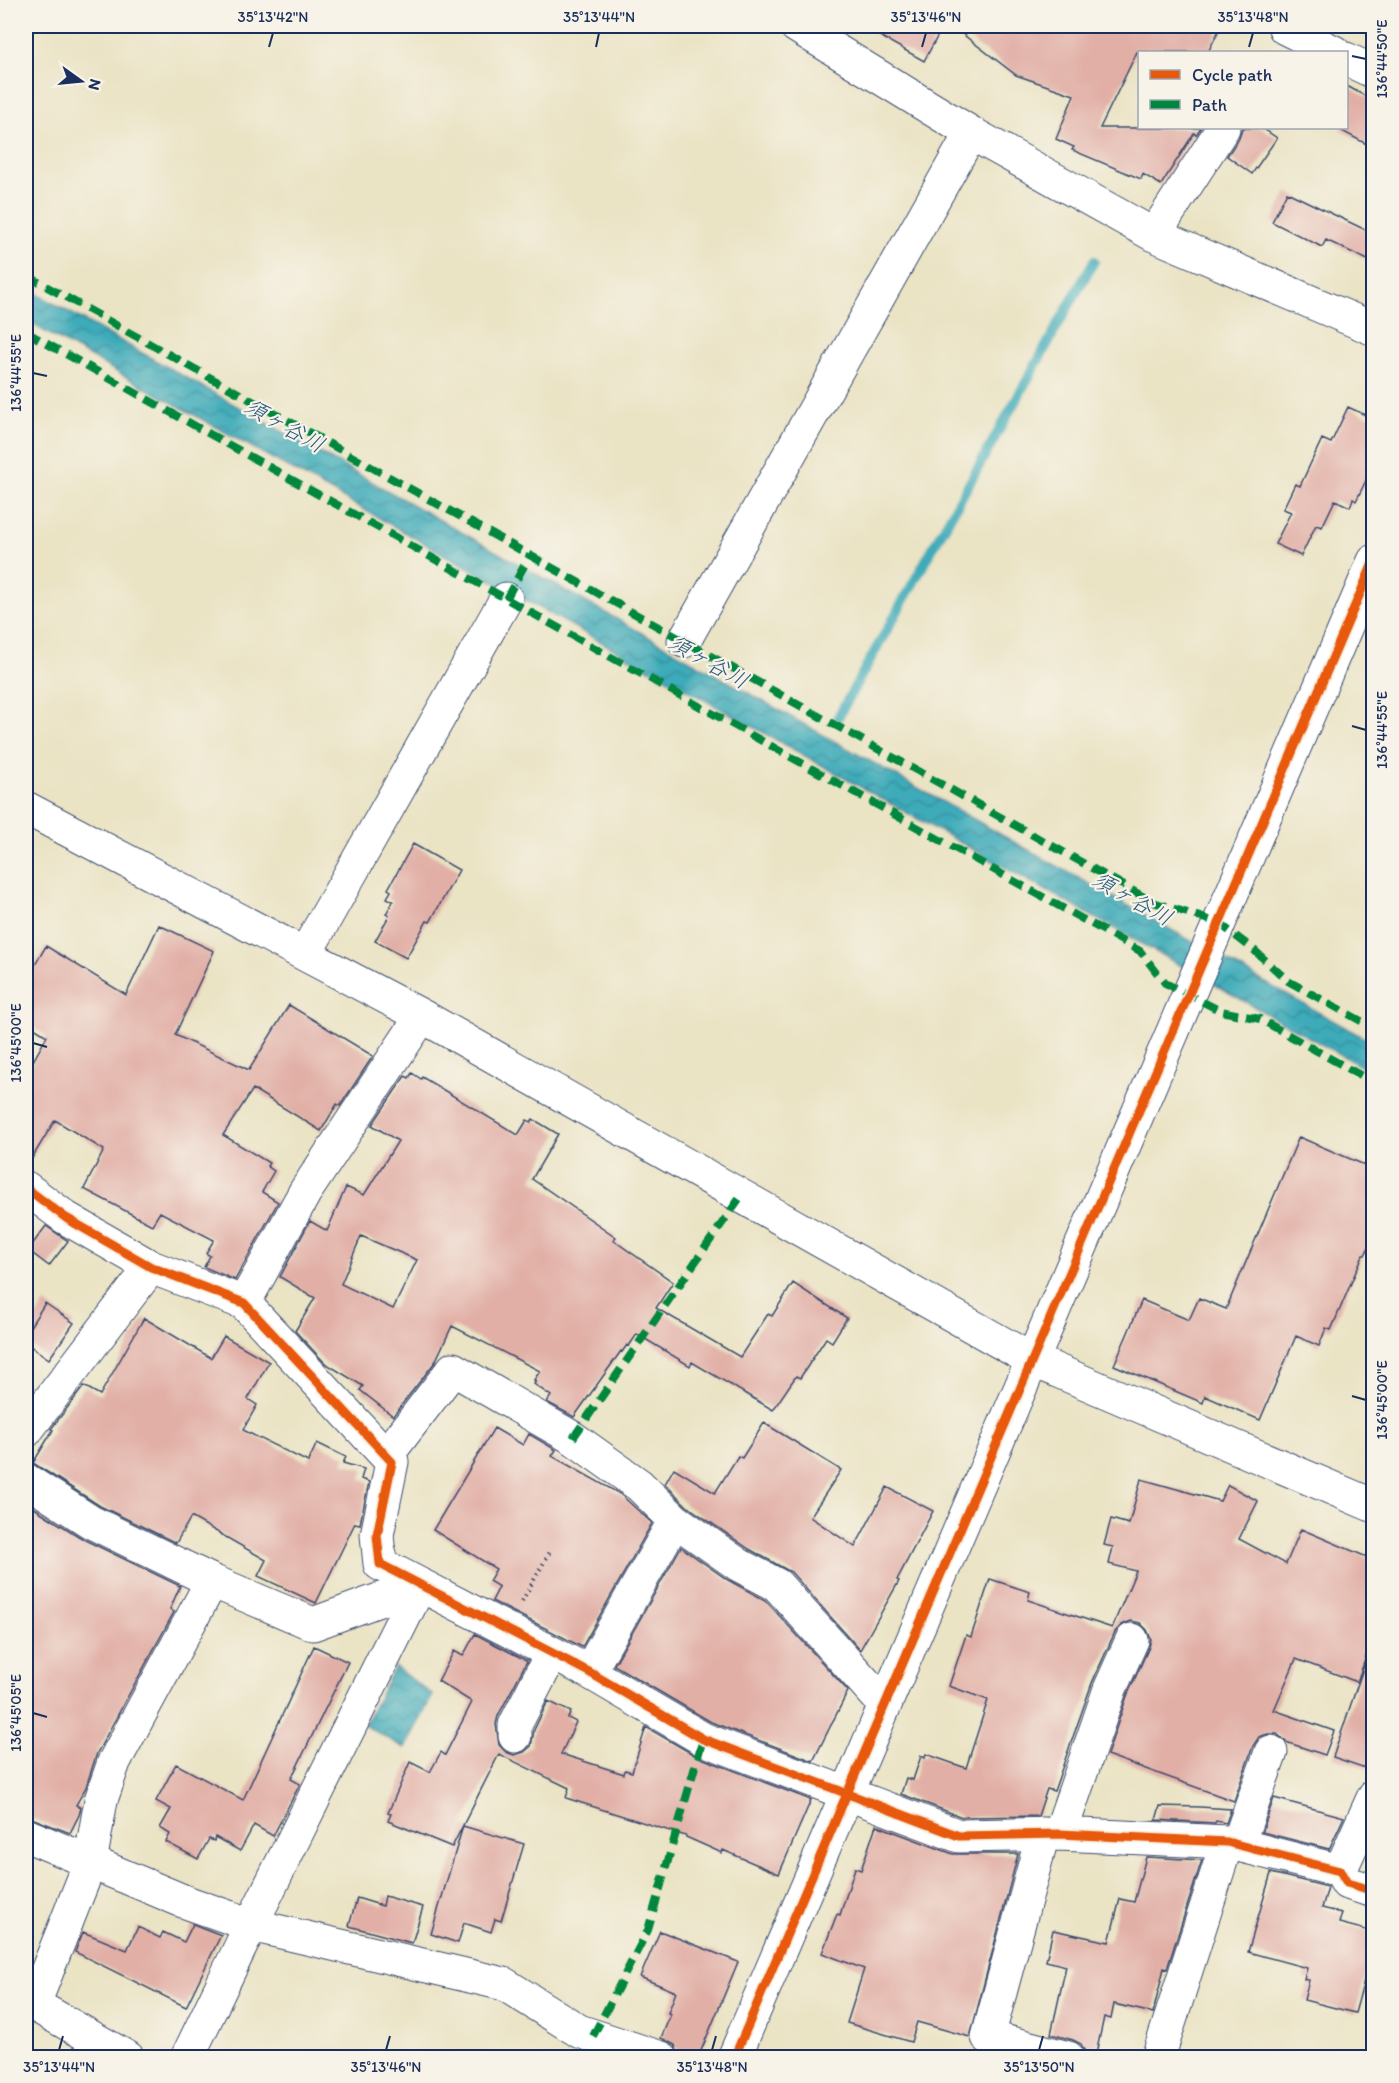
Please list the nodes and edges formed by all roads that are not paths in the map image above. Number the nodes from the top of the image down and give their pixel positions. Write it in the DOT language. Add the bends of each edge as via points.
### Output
graph roads {
  1 [pos="796,26"];
  2 [pos="1277,33"];
  3 [pos="1331,51"];
  4 [pos="1348,59"];
  5 [pos="1374,72"];
  6 [pos="1222,129"];
  7 [pos="971,133"];
  8 [pos="1154,235"];
  9 [pos="1374,329"];
  10 [pos="1374,561"];
  11 [pos="506,599"];
  12 [pos="684,641"];
  13 [pos="26,808"];
  14 [pos="305,954"];
  15 [pos="422,1016"];
  16 [pos="26,1188"];
  17 [pos="151,1267"];
  18 [pos="244,1303"];
  19 [pos="1032,1360"];
  20 [pos="26,1431"];
  21 [pos="387,1455"];
  22 [pos="26,1480"];
  23 [pos="1374,1506"];
  24 [pos="675,1520"];
  25 [pos="212,1581"];
  26 [pos="420,1585"];
  27 [pos="1132,1640"];
  28 [pos="552,1653"];
  29 [pos="589,1672"];
  30 [pos="885,1705"];
  31 [pos="515,1736"];
  32 [pos="1271,1752"];
  33 [pos="847,1793"];
  34 [pos="1374,1796"];
  35 [pos="1052,1834"];
  36 [pos="26,1835"];
  37 [pos="1233,1843"];
  38 [pos="90,1863"];
  39 [pos="1340,1871"];
  40 [pos="1374,1891"];
  41 [pos="251,1925"];
  42 [pos="30,2002"];
  43 [pos="128,2058"];
  44 [pos="187,2058"];
  45 [pos="661,2058"];
  46 [pos="734,2058"];
  47 [pos="1068,2058"];
  48 [pos="1158,2058"];
  1 -- 7 [label="street"];
  2 -- 3 [label="street"];
  4 -- 5 [label="street"];
  6 -- 8 [label="street"];
  7 -- 8 [label="street"];
  7 -- 12 [label="street"];
  8 -- 9 [label="street"];
  10 -- 19 [label="street"];
  11 -- 14 [label="street"];
  13 -- 14 [label="street"];
  14 -- 15 [label="street"];
  15 -- 18 [label="street" via="305,1192"];
  15 -- 19 [label="street"];
  16 -- 17 [label="street" via="66,1218"];
  17 -- 18 [label="street"];
  17 -- 20 [label="street"];
  18 -- 21 [label="street"];
  19 -- 23 [label="street"];
  19 -- 30 [label="street"];
  21 -- 24 [label="street" via="453,1369 573,1438 639,1485"];
  21 -- 26 [label="street" via="392,1462 377,1535 380,1564"];
  22 -- 25 [label="street" via="91,1522"];
  24 -- 29 [label="street"];
  24 -- 30 [label="street" via="739,1565 777,1585"];
  25 -- 26 [label="street" via="313,1624"];
  25 -- 38 [label="street" via="114,1762 101,1800"];
  26 -- 28 [label="street"];
  26 -- 41 [label="street"];
  27 -- 35 [label="street"];
  28 -- 29 [label="street"];
  28 -- 31 [label="street" via="515,1725"];
  29 -- 33 [label="street" via="703,1739"];
  30 -- 33 [label="street"];
  32 -- 37 [label="street"];
  33 -- 35 [label="street" via="959,1836"];
  33 -- 46 [label="street"];
  34 -- 39 [label="street"];
  35 -- 37 [label="street"];
  35 -- 47 [label="street" via="988,2037"];
  36 -- 38 [label="street"];
  37 -- 39 [label="street"];
  37 -- 48 [label="street"];
  38 -- 41 [label="street"];
  38 -- 42 [label="street"];
  39 -- 40 [label="street" via="1347,1883"];
  41 -- 44 [label="street"];
  41 -- 45 [label="street" via="504,1984 579,2031"];
  42 -- 43 [label="street"];
}
